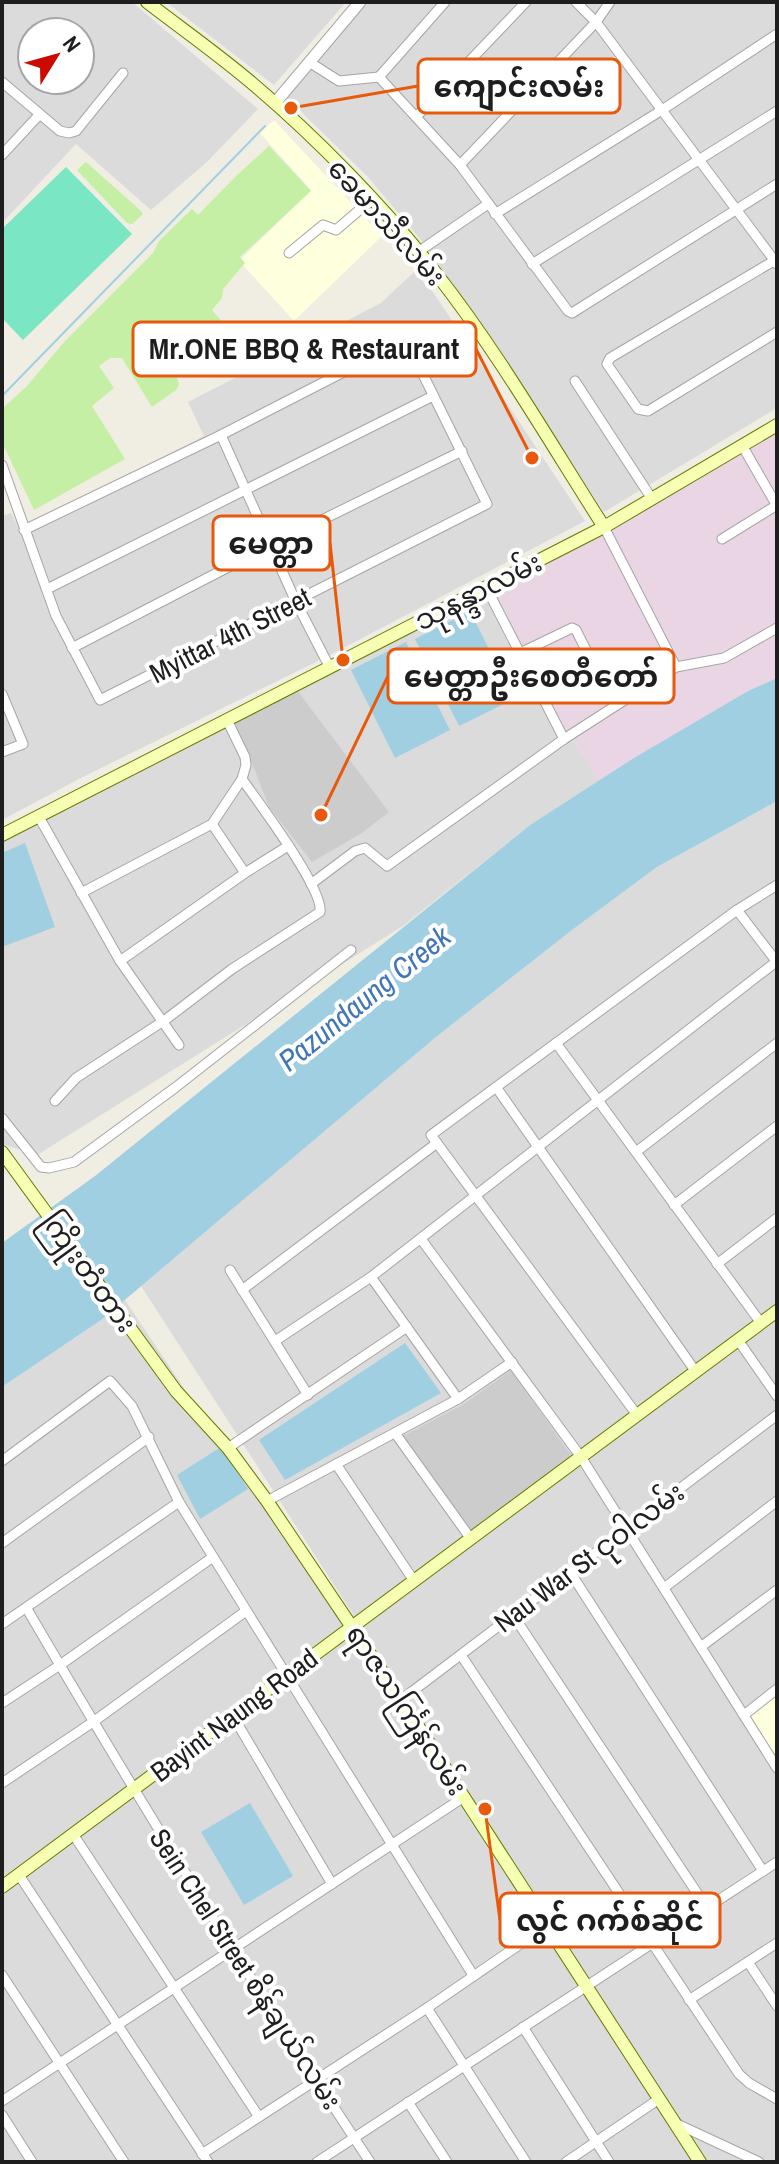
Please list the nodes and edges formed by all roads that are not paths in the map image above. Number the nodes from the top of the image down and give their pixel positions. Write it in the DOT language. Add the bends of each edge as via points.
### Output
graph roads {
  1 [pos="147,2"];
  2 [pos="360,2"];
  3 [pos="445,2"];
  4 [pos="526,2"];
  5 [pos="576,2"];
  6 [pos="610,2"];
  7 [pos="596,22"];
  8 [pos="777,34"];
  9 [pos="309,62"];
  10 [pos="123,73"];
  11 [pos="379,77"];
  12 [pos="2,82"];
  13 [pos="275,103"];
  14 [pos="662,110"];
  15 [pos="777,111"];
  16 [pos="39,115"];
  17 [pos="416,117"];
  18 [pos="2,155"];
  19 [pos="699,161"];
  20 [pos="460,165"];
  21 [pos="777,184"];
  22 [pos="371,200"];
  23 [pos="488,204"];
  24 [pos="737,210"];
  25 [pos="495,214"];
  26 [pos="418,252"];
  27 [pos="289,253"];
  28 [pos="776,261"];
  29 [pos="532,264"];
  30 [pos="777,332"];
  31 [pos="575,381"];
  32 [pos="433,396"];
  33 [pos="777,425"];
  34 [pos="221,435"];
  35 [pos="743,447"];
  36 [pos="462,451"];
  37 [pos="2,465"];
  38 [pos="246,490"];
  39 [pos="652,499"];
  40 [pos="777,506"];
  41 [pos="604,527"];
  42 [pos="24,530"];
  43 [pos="722,539"];
  44 [pos="271,545"];
  45 [pos="486,587"];
  46 [pos="47,589"];
  47 [pos="296,602"];
  48 [pos="777,628"];
  49 [pos="72,648"];
  50 [pos="520,653"];
  51 [pos="676,667"];
  52 [pos="330,668"];
  53 [pos="595,668"];
  54 [pos="2,694"];
  55 [pos="227,720"];
  56 [pos="564,739"];
  57 [pos="2,752"];
  58 [pos="242,779"];
  59 [pos="39,817"];
  60 [pos="212,824"];
  61 [pos="2,835"];
  62 [pos="288,846"];
  63 [pos="245,873"];
  64 [pos="311,884"];
  65 [pos="777,885"];
  66 [pos="81,893"];
  67 [pos="737,910"];
  68 [pos="351,950"];
  69 [pos="120,961"];
  70 [pos="776,961"];
  71 [pos="165,1020"];
  72 [pos="556,1043"];
  73 [pos="777,1043"];
  74 [pos="179,1045"];
  75 [pos="496,1087"];
  76 [pos="55,1101"];
  77 [pos="599,1101"];
  78 [pos="2,1118"];
  79 [pos="777,1126"];
  80 [pos="434,1139"];
  81 [pos="538,1146"];
  82 [pos="2,1152"];
  83 [pos="636,1152"];
  84 [pos="475,1195"];
  85 [pos="674,1205"];
  86 [pos="777,1218"];
  87 [pos="421,1239"];
  88 [pos="717,1264"];
  89 [pos="230,1270"];
  90 [pos="371,1277"];
  91 [pos="242,1290"];
  92 [pos="777,1311"];
  93 [pos="761,1323"];
  94 [pos="407,1327"];
  95 [pos="738,1340"];
  96 [pos="275,1341"];
  97 [pos="512,1362"];
  98 [pos="696,1372"];
  99 [pos="176,1391"];
  100 [pos="308,1395"];
  101 [pos="777,1396"];
  102 [pos="458,1399"];
  103 [pos="637,1415"];
  104 [pos="777,1415"];
  105 [pos="395,1433"];
  106 [pos="149,1437"];
  107 [pos="228,1448"];
  108 [pos="581,1457"];
  109 [pos="2,1461"];
  110 [pos="336,1464"];
  111 [pos="267,1501"];
  112 [pos="777,1501"];
  113 [pos="179,1502"];
  114 [pos="625,1530"];
  115 [pos="471,1539"];
  116 [pos="2,1543"];
  117 [pos="213,1557"];
  118 [pos="570,1572"];
  119 [pos="414,1581"];
  120 [pos="664,1588"];
  121 [pos="777,1590"];
  122 [pos="27,1609"];
  123 [pos="246,1611"];
  124 [pos="513,1615"];
  125 [pos="2,1624"];
  126 [pos="354,1627"];
  127 [pos="702,1646"];
  128 [pos="461,1655"];
  129 [pos="60,1665"];
  130 [pos="286,1676"];
  131 [pos="777,1689"];
  132 [pos="401,1700"];
  133 [pos="2,1703"];
  134 [pos="744,1715"];
  135 [pos="233,1716"];
  136 [pos="93,1722"];
  137 [pos="777,1768"];
  138 [pos="2,1783"];
  139 [pos="133,1790"];
  140 [pos="464,1797"];
  141 [pos="73,1834"];
  142 [pos="392,1845"];
  143 [pos="777,1862"];
  144 [pos="763,1871"];
  145 [pos="19,1875"];
  146 [pos="332,1884"];
  147 [pos="2,1887"];
  148 [pos="707,1908"];
  149 [pos="548,1925"];
  150 [pos="653,1943"];
  151 [pos="777,1943"];
  152 [pos="231,1950"];
  153 [pos="748,1962"];
  154 [pos="2,1975"];
  155 [pos="473,1975"];
  156 [pos="586,1985"];
  157 [pos="174,1988"];
  158 [pos="689,2000"];
  159 [pos="777,2006"];
  160 [pos="427,2008"];
  161 [pos="118,2025"];
  162 [pos="523,2027"];
  163 [pos="60,2063"];
  164 [pos="464,2065"];
  165 [pos="316,2080"];
  166 [pos="659,2099"];
  167 [pos="777,2099"];
  168 [pos="2,2101"];
  169 [pos="408,2102"];
  170 [pos="2,2115"];
  171 [pos="259,2117"];
  172 [pos="674,2122"];
  173 [pos="354,2138"];
  174 [pos="596,2142"];
  175 [pos="205,2158"];
  176 [pos="32,2162"];
  177 [pos="124,2162"];
  178 [pos="317,2162"];
  179 [pos="370,2162"];
  180 [pos="447,2162"];
  181 [pos="526,2162"];
  182 [pos="566,2162"];
  183 [pos="609,2162"];
  184 [pos="700,2162"];
  185 [pos="759,2162"];
  1 -- 13 [label="main road, ခေမာသီလမ်း"];
  2 -- 9 [label="street"];
  3 -- 11 [label="street"];
  4 -- 17 [label="street"];
  5 -- 7 [label="street"];
  6 -- 7 [label="street"];
  7 -- 14 [label="street"];
  7 -- 20 [label="street"];
  8 -- 14 [label="street"];
  9 -- 11 [label="street" via="339,81"];
  9 -- 13 [label="street"];
  10 -- 16 [label="street" via="76,131 60,131"];
  11 -- 17 [label="street"];
  12 -- 16 [label="street"];
  13 -- 22 [label="main road, ခေမာသီလမ်း"];
  14 -- 19 [label="street"];
  14 -- 25 [label="street"];
  15 -- 19 [label="street"];
  16 -- 18 [label="street"];
  17 -- 20 [label="street"];
  19 -- 24 [label="street"];
  19 -- 29 [label="street"];
  20 -- 23 [label="street"];
  21 -- 24 [label="street"];
  22 -- 26 [label="main road, ခေမာသီလမ်း"];
  22 -- 27 [label="street" via="336,230 323,225"];
  23 -- 25 [label="street"];
  23 -- 26 [label="street"];
  24 -- 28 [label="street"];
  24 -- 29 [label="street" via="572,313"];
  25 -- 29 [label="street"];
  26 -- 41 [label="main road, ခေမာသီလမ်း" via="490,348"];
  28 -- 30 [label="street" via="607,364 638,409 648,411"];
  31 -- 39 [label="street"];
  32 -- 34 [label="street" via="406,340"];
  32 -- 36 [label="street"];
  32 -- 38 [label="street"];
  33 -- 35 [label="main road, သုနန္ဒာလမ်း"];
  34 -- 38 [label="street"];
  34 -- 42 [label="street"];
  35 -- 39 [label="main road, သုနန္ဒာလမ်း"];
  35 -- 40 [label="street"];
  36 -- 44 [label="street"];
  36 -- 47 [label="street, Myittar 4th Street" via="487,504"];
  37 -- 42 [label="street"];
  38 -- 44 [label="street"];
  38 -- 46 [label="street"];
  39 -- 41 [label="main road, သုနန္ဒာလမ်း"];
  40 -- 43 [label="street"];
  41 -- 45 [label="main road, သုနန္ဒာလမ်း"];
  41 -- 51 [label="street"];
  42 -- 46 [label="street"];
  44 -- 47 [label="street"];
  44 -- 49 [label="street"];
  45 -- 50 [label="street"];
  45 -- 52 [label="main road, သုနန္ဒာလမ်း"];
  46 -- 49 [label="street"];
  47 -- 49 [label="street, Myittar 4th Street" via="100,700"];
  47 -- 52 [label="street"];
  48 -- 51 [label="street" via="724,658"];
  50 -- 53 [label="street" via="572,628"];
  50 -- 56 [label="street"];
  51 -- 56 [label="street"];
  52 -- 55 [label="main road, သုနန္ဒာလမ်း"];
  54 -- 57 [label="street" via="23,744"];
  55 -- 58 [label="street" via="246,761"];
  55 -- 59 [label="main road, သုနန္ဒာလမ်း"];
  56 -- 64 [label="street" via="387,866 365,848"];
  58 -- 60 [label="street"];
  58 -- 62 [label="street"];
  59 -- 61 [label="main road, သုနန္ဒာလမ်း"];
  59 -- 66 [label="street"];
  60 -- 63 [label="street"];
  60 -- 66 [label="street"];
  62 -- 63 [label="street"];
  62 -- 64 [label="street"];
  63 -- 69 [label="street"];
  64 -- 71 [label="street" via="320,912"];
  65 -- 67 [label="street"];
  66 -- 69 [label="street"];
  67 -- 70 [label="street"];
  67 -- 72 [label="street"];
  68 -- 78 [label="street" via="74,1162 41,1167"];
  69 -- 71 [label="street"];
  70 -- 77 [label="street"];
  71 -- 74 [label="street"];
  71 -- 76 [label="street" via="76,1078"];
  72 -- 75 [label="street"];
  72 -- 77 [label="street"];
  73 -- 83 [label="street"];
  75 -- 80 [label="street"];
  75 -- 81 [label="street"];
  77 -- 81 [label="street"];
  77 -- 83 [label="street"];
  79 -- 85 [label="street"];
  80 -- 84 [label="street"];
  80 -- 91 [label="street"];
  81 -- 84 [label="street"];
  81 -- 98 [label="street"];
  82 -- 99 [label="main road, ကြိုးတံတား"];
  83 -- 85 [label="street"];
  84 -- 87 [label="street"];
  84 -- 103 [label="street"];
  85 -- 88 [label="street"];
  86 -- 88 [label="street"];
  87 -- 90 [label="street"];
  87 -- 97 [label="street"];
  88 -- 93 [label="street"];
  89 -- 91 [label="street"];
  90 -- 94 [label="street"];
  90 -- 96 [label="street"];
  91 -- 96 [label="street"];
  92 -- 93 [label="main road, Bayint Naung Road"];
  93 -- 95 [label="main road, Bayint Naung Road"];
  94 -- 100 [label="street"];
  94 -- 102 [label="street"];
  95 -- 98 [label="main road, Bayint Naung Road"];
  95 -- 101 [label="street"];
  96 -- 100 [label="street"];
  97 -- 102 [label="street"];
  97 -- 108 [label="street"];
  98 -- 103 [label="main road, Bayint Naung Road"];
  99 -- 107 [label="main road, ရာဇသင်္ကြန်လမ်း"];
  100 -- 107 [label="street"];
  102 -- 105 [label="street"];
  103 -- 108 [label="main road, Bayint Naung Road"];
  104 -- 114 [label="street, Nau War St ငုဝါလမ်း"];
  105 -- 110 [label="street"];
  105 -- 115 [label="street"];
  106 -- 109 [label="street" via="110,1381"];
  106 -- 113 [label="street"];
  106 -- 116 [label="street"];
  107 -- 111 [label="main road, ရာဇသင်္ကြန်လမ်း"];
  108 -- 114 [label="street"];
  108 -- 115 [label="main road, Bayint Naung Road"];
  110 -- 111 [label="street"];
  110 -- 119 [label="street"];
  111 -- 126 [label="main road, ရာဇသင်္ကြန်လမ်း"];
  112 -- 120 [label="street"];
  113 -- 117 [label="street"];
  113 -- 122 [label="street"];
  114 -- 118 [label="street, Nau War St ငုဝါလမ်း"];
  114 -- 120 [label="street"];
  115 -- 119 [label="main road, Bayint Naung Road"];
  117 -- 123 [label="street"];
  117 -- 129 [label="street"];
  118 -- 124 [label="street, Nau War St ငုဝါလမ်း"];
  118 -- 144 [label="street"];
  119 -- 126 [label="main road, Bayint Naung Road"];
  120 -- 127 [label="street"];
  121 -- 127 [label="street"];
  122 -- 125 [label="street"];
  122 -- 129 [label="street, Sein Chel Street စိန်ချယ်လမ်း"];
  123 -- 130 [label="street"];
  123 -- 136 [label="street"];
  124 -- 128 [label="street, Nau War St ငုဝါလမ်း"];
  124 -- 148 [label="street"];
  126 -- 130 [label="main road, Bayint Naung Road"];
  126 -- 132 [label="main road, ရာဇသင်္ကြန်လမ်း"];
  127 -- 134 [label="street"];
  128 -- 132 [label="street, Nau War St ငုဝါလမ်း"];
  128 -- 150 [label="street"];
  129 -- 133 [label="street"];
  129 -- 136 [label="street, Sein Chel Street စိန်ချယ်လမ်း"];
  130 -- 135 [label="main road, Bayint Naung Road"];
  130 -- 142 [label="street"];
  131 -- 134 [label="street"];
  132 -- 140 [label="main road, ရာဇသင်္ကြန်လမ်း"];
  134 -- 137 [label="street"];
  135 -- 139 [label="main road, Bayint Naung Road"];
  135 -- 146 [label="street"];
  136 -- 138 [label="street"];
  136 -- 139 [label="street, Sein Chel Street စိန်ချယ်လမ်း"];
  139 -- 141 [label="main road, Bayint Naung Road"];
  139 -- 152 [label="street, Sein Chel Street စိန်ချယ်လမ်း"];
  140 -- 142 [label="street"];
  140 -- 149 [label="main road, ရာဇသင်္ကြန်လမ်း"];
  141 -- 145 [label="main road, Bayint Naung Road"];
  141 -- 157 [label="street"];
  142 -- 146 [label="street"];
  142 -- 155 [label="street"];
  143 -- 144 [label="street"];
  144 -- 148 [label="street"];
  145 -- 147 [label="main road, Bayint Naung Road"];
  145 -- 161 [label="street"];
  146 -- 152 [label="street"];
  148 -- 150 [label="street"];
  149 -- 155 [label="street"];
  149 -- 156 [label="main road, ရာဇသင်္ကြန်လမ်း"];
  150 -- 156 [label="street"];
  150 -- 158 [label="street"];
  151 -- 153 [label="street"];
  152 -- 157 [label="street"];
  152 -- 165 [label="street, Sein Chel Street စိန်ချယ်လမ်း"];
  153 -- 158 [label="street"];
  153 -- 159 [label="street"];
  154 -- 163 [label="street"];
  155 -- 160 [label="street"];
  156 -- 162 [label="street"];
  156 -- 166 [label="main road, ရာဇသင်္ကြန်လမ်း"];
  157 -- 161 [label="street"];
  157 -- 171 [label="street"];
  158 -- 167 [label="street" via="739,2074"];
  160 -- 164 [label="street"];
  160 -- 165 [label="street"];
  161 -- 163 [label="street"];
  161 -- 175 [label="street"];
  162 -- 164 [label="street"];
  162 -- 174 [label="street"];
  163 -- 168 [label="street"];
  163 -- 177 [label="street"];
  164 -- 169 [label="street"];
  164 -- 181 [label="street"];
  165 -- 171 [label="street"];
  165 -- 173 [label="street, Sein Chel Street စိန်ချယ်လမ်း"];
  166 -- 172 [label="main road, ရာဇသင်္ကြန်လမ်း"];
  166 -- 174 [label="street"];
  169 -- 173 [label="street"];
  169 -- 180 [label="street"];
  170 -- 176 [label="street"];
  171 -- 175 [label="street"];
  172 -- 184 [label="main road, ရာဇသင်္ကြန်လမ်း"];
  172 -- 185 [label="street"];
  173 -- 178 [label="street"];
  173 -- 179 [label="street, Sein Chel Street စိန်ချယ်လမ်း"];
  174 -- 182 [label="street"];
  174 -- 183 [label="street"];
}
